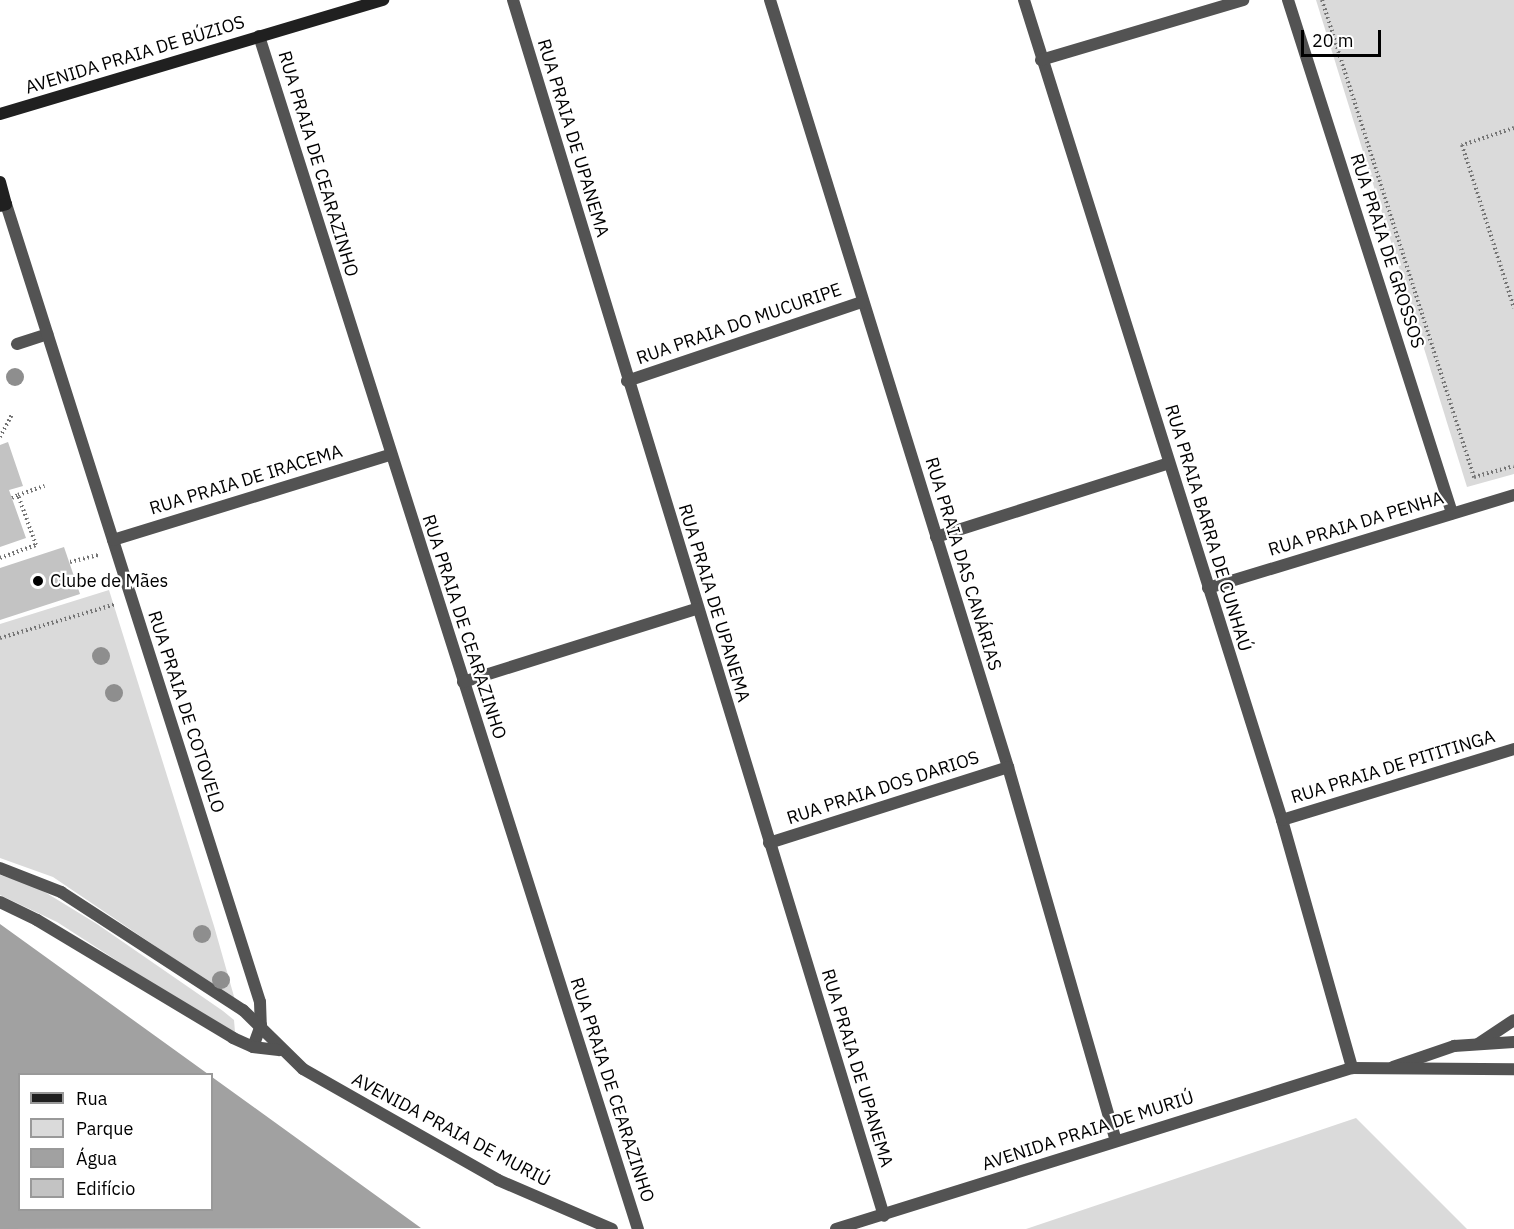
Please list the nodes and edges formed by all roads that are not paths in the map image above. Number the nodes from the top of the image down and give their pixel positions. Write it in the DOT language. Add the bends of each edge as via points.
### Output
graph roads {
  1 [pos="383,0"];
  2 [pos="513,0"];
  3 [pos="770,0"];
  4 [pos="1024,0"];
  5 [pos="1243,0"];
  6 [pos="1288,0"];
  7 [pos="259,36"];
  8 [pos="1041,60"];
  9 [pos="0,114"];
  10 [pos="0,182"];
  11 [pos="3,205"];
  12 [pos="862,302"];
  13 [pos="47,333"];
  14 [pos="17,344"];
  15 [pos="627,381"];
  16 [pos="390,455"];
  17 [pos="1169,463"];
  18 [pos="1514,495"];
  19 [pos="1452,513"];
  20 [pos="936,537"];
  21 [pos="113,540"];
  22 [pos="1208,588"];
  23 [pos="696,609"];
  24 [pos="463,682"];
  25 [pos="1514,749"];
  26 [pos="1008,767"];
  27 [pos="1282,820"];
  28 [pos="769,843"];
  29 [pos="0,868"];
  30 [pos="0,902"];
  31 [pos="1514,1020"];
  32 [pos="261,1025"];
  33 [pos="1514,1042"];
  34 [pos="1477,1044"];
  35 [pos="253,1047"];
  36 [pos="279,1050"];
  37 [pos="1352,1068"];
  38 [pos="1514,1069"];
  39 [pos="1384,1071"];
  40 [pos="1116,1140"];
  41 [pos="884,1216"];
  42 [pos="612,1229"];
  43 [pos="638,1229"];
  44 [pos="836,1229"];
  1 -- 7 [label="main road, AVENIDA PRAIA DE BÚZIOS"];
  2 -- 15 [label="street, RUA PRAIA DE UPANEMA"];
  3 -- 12 [label="street, RUA PRAIA DAS CANÁRIAS"];
  4 -- 8 [label="street, RUA PRAIA BARRA DE CUNHAÚ"];
  5 -- 8 [label="street"];
  6 -- 19 [label="street, RUA PRAIA DE GROSSOS"];
  7 -- 9 [label="main road, AVENIDA PRAIA DE BÚZIOS"];
  7 -- 16 [label="street, RUA PRAIA DE CEARAZINHO"];
  8 -- 17 [label="street, RUA PRAIA BARRA DE CUNHAÚ"];
  10 -- 11 [label="main road, RUA PRAIA DE COTOVELO"];
  11 -- 13 [label="street, RUA PRAIA DE COTOVELO"];
  12 -- 15 [label="street, RUA PRAIA DO MUCURIPE"];
  12 -- 20 [label="street, RUA PRAIA DAS CANÁRIAS"];
  13 -- 14 [label="street"];
  13 -- 21 [label="street, RUA PRAIA DE COTOVELO"];
  15 -- 23 [label="street, RUA PRAIA DE UPANEMA"];
  16 -- 21 [label="street, RUA PRAIA DE IRACEMA"];
  16 -- 24 [label="street, RUA PRAIA DE CEARAZINHO"];
  17 -- 20 [label="street"];
  17 -- 22 [label="street, RUA PRAIA BARRA DE CUNHAÚ"];
  18 -- 19 [label="street, RUA PRAIA DA PENHA"];
  19 -- 22 [label="street, RUA PRAIA DA PENHA"];
  20 -- 26 [label="street, RUA PRAIA DAS CANÁRIAS"];
  21 -- 32 [label="street, RUA PRAIA DE COTOVELO" via="260,1002"];
  22 -- 27 [label="street, RUA PRAIA BARRA DE CUNHAÚ"];
  23 -- 24 [label="street"];
  23 -- 28 [label="street, RUA PRAIA DE UPANEMA"];
  24 -- 43 [label="street, RUA PRAIA DE CEARAZINHO"];
  25 -- 27 [label="street, RUA PRAIA DE PITITINGA"];
  26 -- 28 [label="street, RUA PRAIA DOS DARIOS"];
  26 -- 40 [label="street, RUA PRAIA DAS CANÁRIAS"];
  27 -- 37 [label="street, RUA PRAIA BARRA DE CUNHAÚ"];
  28 -- 41 [label="street, RUA PRAIA DE UPANEMA"];
  29 -- 32 [label="street, AVENIDA PRAIA DE MURIÚ" via="61,892"];
  30 -- 35 [label="street"];
  31 -- 34 [label="street"];
  32 -- 35 [label="street, RUA PRAIA DE COTOVELO"];
  32 -- 36 [label="street, AVENIDA PRAIA DE MURIÚ"];
  33 -- 34 [label="street"];
  34 -- 39 [label="street" via="1454,1046"];
  35 -- 36 [label="street"];
  36 -- 42 [label="street, AVENIDA PRAIA DE MURIÚ" via="303,1069 498,1180"];
  37 -- 39 [label="street"];
  37 -- 40 [label="street, AVENIDA PRAIA DE MURIÚ"];
  38 -- 39 [label="street"];
  40 -- 41 [label="street, AVENIDA PRAIA DE MURIÚ"];
  41 -- 44 [label="street, AVENIDA PRAIA DE MURIÚ"];
}
